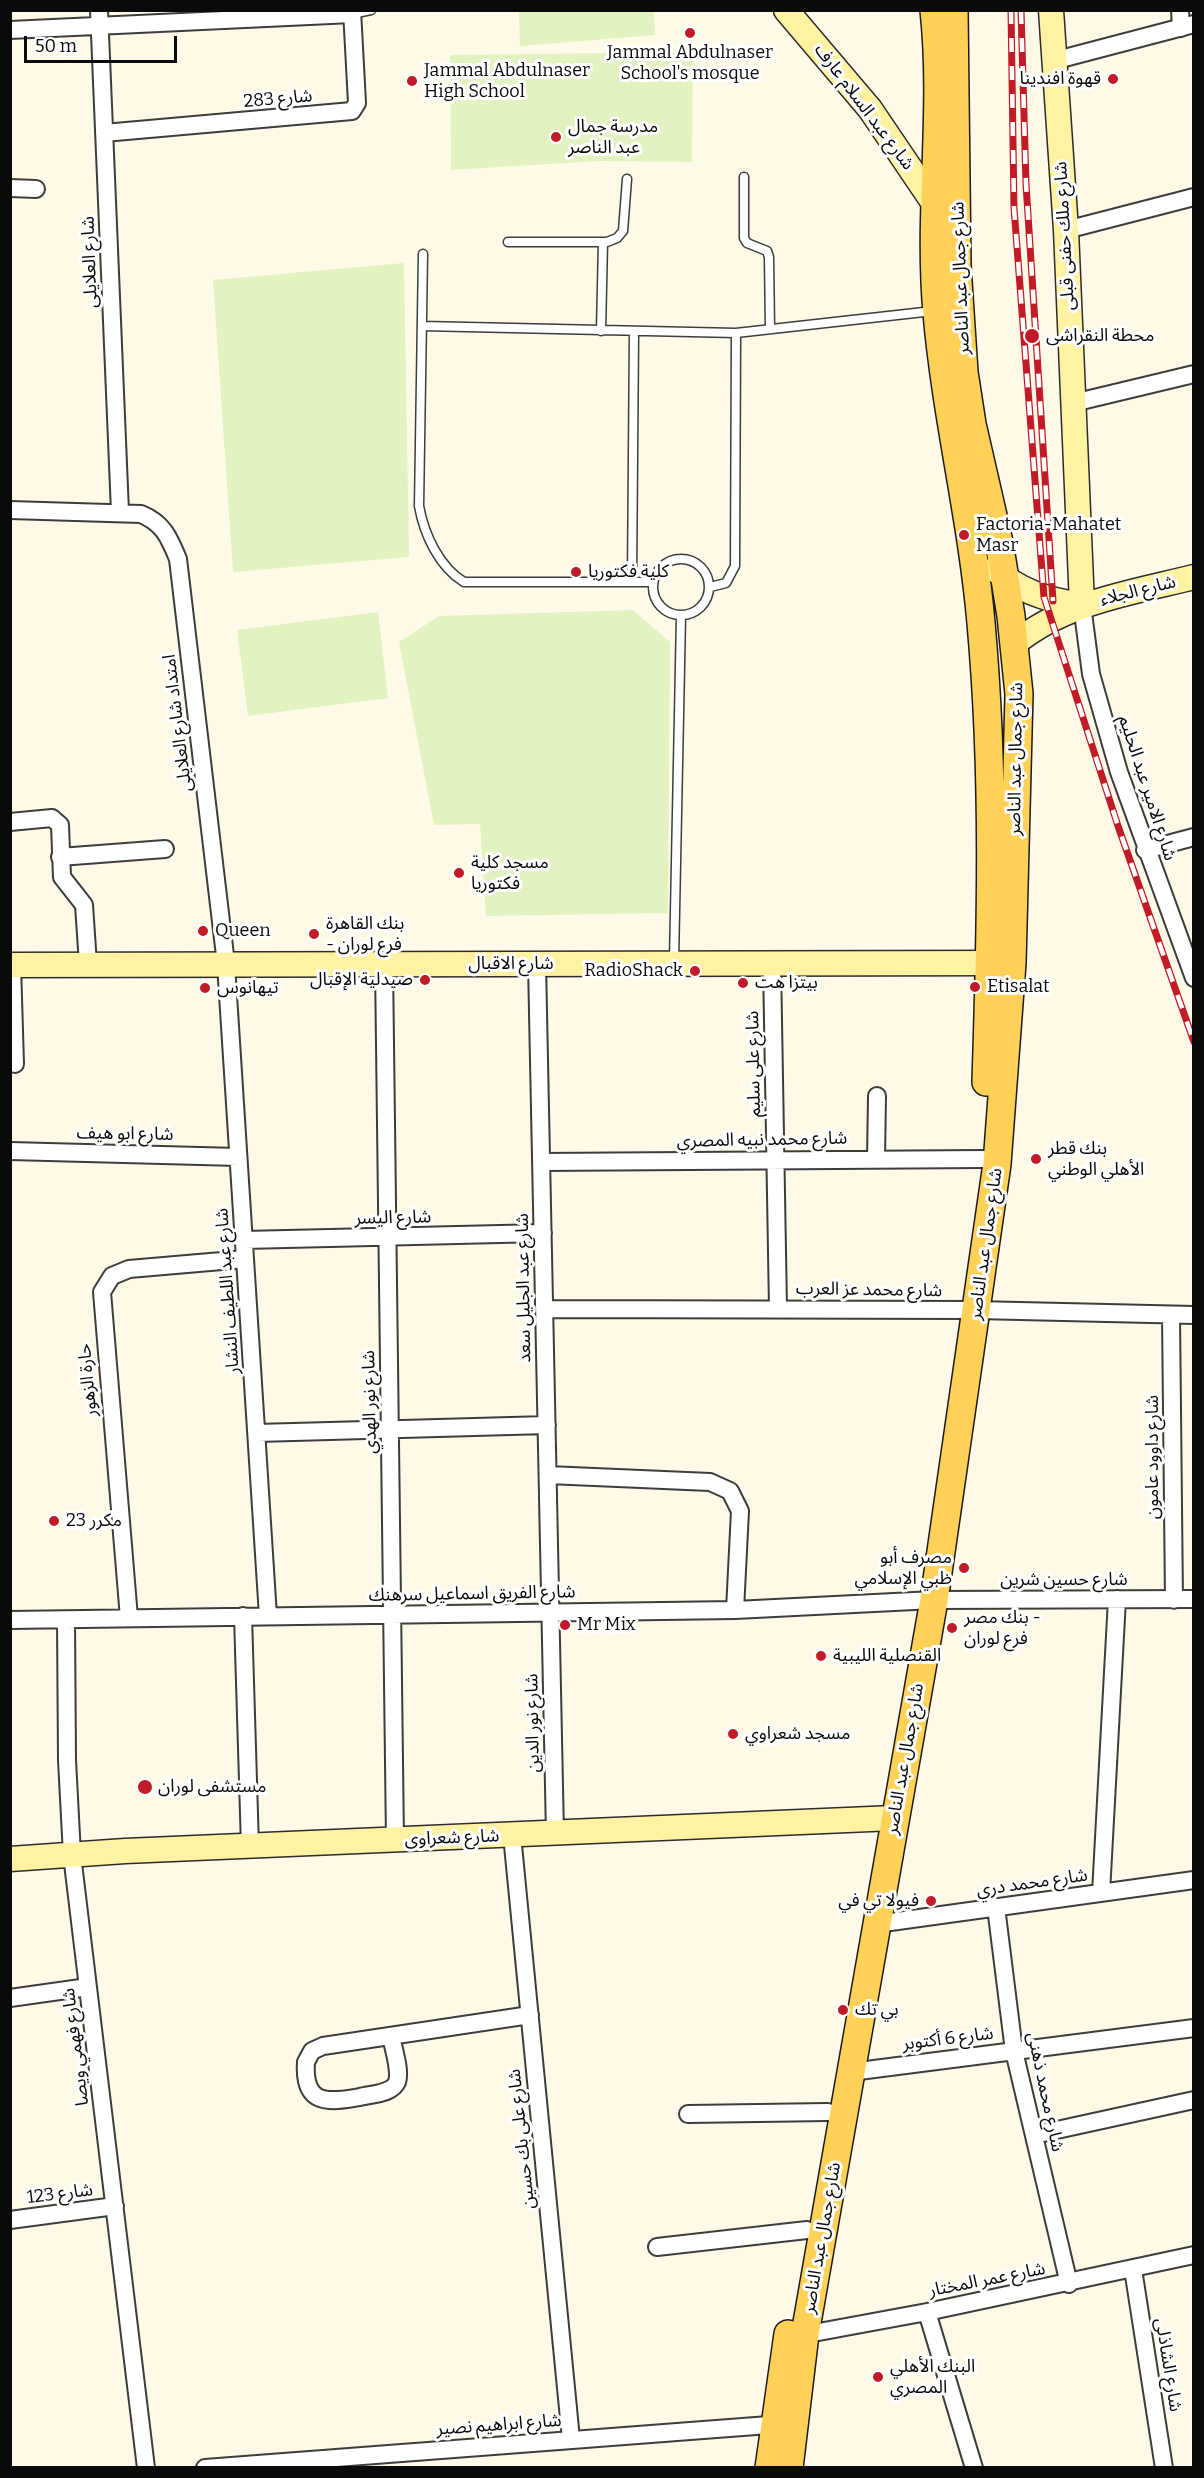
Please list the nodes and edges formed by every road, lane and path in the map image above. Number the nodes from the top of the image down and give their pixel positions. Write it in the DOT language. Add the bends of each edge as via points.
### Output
graph roads {
  1 [pos="371,10"];
  2 [pos="786,10"];
  3 [pos="934,10"];
  4 [pos="954,10"];
  5 [pos="1051,10"];
  6 [pos="1180,10"];
  7 [pos="352,12"];
  8 [pos="99,18"];
  9 [pos="1187,26"];
  10 [pos="10,30"];
  11 [pos="1053,61"];
  12 [pos="104,133"];
  13 [pos="744,177"];
  14 [pos="627,179"];
  15 [pos="10,188"];
  16 [pos="36,189"];
  17 [pos="1194,197"];
  18 [pos="937,208"];
  19 [pos="1066,230"];
  20 [pos="508,242"];
  21 [pos="603,242"];
  22 [pos="423,254"];
  23 [pos="937,310"];
  24 [pos="422,326"];
  25 [pos="770,329"];
  26 [pos="601,331"];
  27 [pos="634,331"];
  28 [pos="735,333"];
  29 [pos="1194,374"];
  30 [pos="1073,403"];
  31 [pos="10,510"];
  32 [pos="120,512"];
  33 [pos="973,548"];
  34 [pos="1194,577"];
  35 [pos="1005,579"];
  36 [pos="632,582"];
  37 [pos="653,582"];
  38 [pos="710,587"];
  39 [pos="1082,605"];
  40 [pos="681,616"];
  41 [pos="1014,644"];
  42 [pos="983,651"];
  43 [pos="10,822"];
  44 [pos="1194,837"];
  45 [pos="165,849"];
  46 [pos="1145,850"];
  47 [pos="60,857"];
  48 [pos="1188,950"];
  49 [pos="537,963"];
  50 [pos="674,963"];
  51 [pos="772,963"];
  52 [pos="1001,963"];
  53 [pos="88,964"];
  54 [pos="226,964"];
  55 [pos="384,964"];
  56 [pos="11,965"];
  57 [pos="1194,978"];
  58 [pos="15,1064"];
  59 [pos="877,1096"];
  60 [pos="10,1151"];
  61 [pos="238,1157"];
  62 [pos="876,1159"];
  63 [pos="983,1159"];
  64 [pos="775,1160"];
  65 [pos="541,1162"];
  66 [pos="543,1233"];
  67 [pos="388,1237"];
  68 [pos="244,1240"];
  69 [pos="245,1259"];
  70 [pos="544,1309"];
  71 [pos="778,1309"];
  72 [pos="971,1310"];
  73 [pos="1171,1315"];
  74 [pos="1194,1316"];
  75 [pos="547,1425"];
  76 [pos="390,1429"];
  77 [pos="257,1433"];
  78 [pos="548,1475"];
  79 [pos="1117,1599"];
  80 [pos="1194,1599"];
  81 [pos="925,1600"];
  82 [pos="1173,1600"];
  83 [pos="735,1610"];
  84 [pos="550,1612"];
  85 [pos="393,1614"];
  86 [pos="243,1616"];
  87 [pos="268,1616"];
  88 [pos="129,1618"];
  89 [pos="10,1620"];
  90 [pos="66,1620"];
  91 [pos="887,1819"];
  92 [pos="555,1834"];
  93 [pos="512,1835"];
  94 [pos="395,1840"];
  95 [pos="250,1846"];
  96 [pos="72,1855"];
  97 [pos="10,1859"];
  98 [pos="1194,1880"];
  99 [pos="1101,1893"];
  100 [pos="996,1907"];
  101 [pos="876,1924"];
  102 [pos="88,1987"];
  103 [pos="10,1998"];
  104 [pos="530,2015"];
  105 [pos="1194,2028"];
  106 [pos="391,2036"];
  107 [pos="1014,2050"];
  108 [pos="851,2072"];
  109 [pos="1194,2100"];
  110 [pos="828,2112"];
  111 [pos="688,2114"];
  112 [pos="1034,2135"];
  113 [pos="114,2206"];
  114 [pos="10,2220"];
  115 [pos="807,2230"];
  116 [pos="657,2247"];
  117 [pos="1194,2255"];
  118 [pos="1133,2269"];
  119 [pos="1069,2284"];
  120 [pos="927,2312"];
  121 [pos="796,2336"];
  122 [pos="784,2424"];
  123 [pos="571,2439"];
  124 [pos="146,2468"];
  125 [pos="205,2468"];
  126 [pos="769,2468"];
  127 [pos="789,2468"];
  128 [pos="974,2468"];
  129 [pos="1164,2468"];
  1 -- 7 [label="lane"];
  2 -- 18 [label="street, شارع عبد السلام عارف" via="870,109"];
  3 -- 18 [label="main road, شارع جمال عبد الناصر"];
  4 -- 35 [label="main road, شارع جمال عبد الناصر" via="960,319 972,424"];
  5 -- 11 [label="street, شارع ملك حفنى قبلى"];
  6 -- 9 [label="street"];
  7 -- 8 [label="street"];
  7 -- 12 [label="street, شارع 283" via="357,103 352,111"];
  8 -- 10 [label="street"];
  8 -- 12 [label="street, شارع العلايلى"];
  9 -- 11 [label="street"];
  11 -- 19 [label="street, شارع ملك حفنى قبلى"];
  12 -- 32 [label="street, شارع العلايلى"];
  13 -- 25 [label="lane" via="744,238 767,251 769,257"];
  14 -- 21 [label="lane" via="623,231 617,238"];
  15 -- 16 [label="street"];
  17 -- 19 [label="street"];
  18 -- 23 [label="main road, شارع جمال عبد الناصر"];
  19 -- 30 [label="street, شارع ملك حفنى قبلى"];
  20 -- 21 [label="lane"];
  21 -- 26 [label="lane"];
  22 -- 24 [label="lane"];
  23 -- 25 [label="lane"];
  23 -- 33 [label="main road, شارع جمال عبد الناصر" via="942,369"];
  24 -- 26 [label="lane"];
  24 -- 36 [label="lane" via="419,506 426,531 450,574 464,582"];
  25 -- 28 [label="lane"];
  26 -- 27 [label="lane"];
  27 -- 28 [label="lane"];
  27 -- 36 [label="lane"];
  28 -- 38 [label="lane" via="735,566 726,583"];
  29 -- 30 [label="street"];
  30 -- 39 [label="street, شارع ملك حفنى قبلى"];
  31 -- 32 [label="street, امتداد شارع العلايلى"];
  32 -- 54 [label="street, امتداد شارع العلايلى" via="153,519 168,533 178,559"];
  33 -- 35 [label="street, شارع الجلاء"];
  33 -- 42 [label="main road, شارع جمال عبد الناصر"];
  34 -- 39 [label="street, شارع الجلاء"];
  35 -- 39 [label="street, شارع الجلاء" via="1033,594"];
  35 -- 41 [label="main road, شارع جمال عبد الناصر"];
  36 -- 37 [label="lane"];
  37 -- 38 [label="lane" via="670,561 684,559 697,564"];
  37 -- 40 [label="lane" via="655,599 665,611"];
  38 -- 40 [label="lane" via="706,602 696,612"];
  39 -- 41 [label="street, شارع الجلاء" via="1049,619"];
  39 -- 46 [label="street, شارع الامير عبد الحليم" via="1091,674"];
  40 -- 50 [label="lane"];
  41 -- 42 [label="main road"];
  41 -- 52 [label="main road, شارع جمال عبد الناصر" via="1018,694"];
  42 -- 52 [label="main road, شارع جمال عبد الناصر"];
  43 -- 47 [label="street" via="57,820"];
  44 -- 46 [label="street"];
  45 -- 47 [label="street"];
  46 -- 48 [label="street, شارع الامير عبد الحليم"];
  47 -- 53 [label="street" via="62,877 84,906"];
  48 -- 57 [label="street, شارع الامير عبد الحليم"];
  49 -- 50 [label="street, شارع الاقبال"];
  49 -- 55 [label="street, شارع الاقبال"];
  49 -- 65 [label="street, شارع عبد الجليل سعد"];
  50 -- 51 [label="street, شارع الاقبال"];
  51 -- 52 [label="street, شارع الاقبال"];
  51 -- 64 [label="street, شارع على سليم"];
  52 -- 63 [label="main road, شارع جمال عبد الناصر"];
  52 -- 72 [label="main road, شارع جمال عبد الناصر" via="997,1164"];
  53 -- 54 [label="street, شارع الاقبال"];
  53 -- 56 [label="street, شارع الاقبال"];
  54 -- 55 [label="street, شارع الاقبال"];
  54 -- 61 [label="street, شارع عبد اللطيف النشار"];
  55 -- 67 [label="street, شارع نور الهدي"];
  56 -- 58 [label="street"];
  59 -- 62 [label="street"];
  60 -- 61 [label="street, شارع ابو هيف"];
  61 -- 68 [label="street, شارع عبد اللطيف النشار"];
  62 -- 63 [label="street, شارع محمد نبيه المصري"];
  62 -- 64 [label="street, شارع محمد نبيه المصري"];
  63 -- 72 [label="main road, شارع جمال عبد الناصر"];
  64 -- 65 [label="street, شارع محمد نبيه المصري"];
  64 -- 71 [label="street, شارع على سليم"];
  65 -- 66 [label="street, شارع عبد الجليل سعد"];
  66 -- 67 [label="street, شارع اليسر"];
  66 -- 70 [label="street, شارع عبد الجليل سعد"];
  67 -- 68 [label="street, شارع اليسر"];
  67 -- 76 [label="street, شارع نور الهدي"];
  68 -- 69 [label="street, شارع عبد اللطيف النشار"];
  69 -- 77 [label="street, شارع عبد اللطيف النشار"];
  69 -- 88 [label="street, حارة الزهور" via="129,1269 112,1276 102,1292"];
  70 -- 71 [label="street, شارع محمد عز العرب"];
  70 -- 75 [label="street, شارع عبد الجليل سعد"];
  71 -- 72 [label="street, شارع محمد عز العرب"];
  72 -- 73 [label="street, شارع محمد عز العرب"];
  72 -- 81 [label="main road, شارع جمال عبد الناصر"];
  73 -- 74 [label="street, شارع محمد عز العرب"];
  73 -- 82 [label="street, شارع داوود عامون"];
  75 -- 76 [label="street"];
  75 -- 78 [label="street, شارع عبد الجليل سعد"];
  76 -- 77 [label="street"];
  76 -- 85 [label="street, شارع نور الهدي"];
  77 -- 87 [label="street, شارع عبد اللطيف النشار"];
  78 -- 83 [label="street" via="710,1482 730,1491 740,1511"];
  78 -- 84 [label="street, شارع عبد الجليل سعد"];
  79 -- 81 [label="street, شارع حسين شرين"];
  79 -- 82 [label="street, شارع حسين شرين"];
  79 -- 99 [label="street"];
  80 -- 82 [label="street, شارع حسين شرين"];
  81 -- 83 [label="street, شارع الفريق اسماعيل سرهنك"];
  81 -- 91 [label="main road, شارع جمال عبد الناصر"];
  83 -- 84 [label="street, شارع الفريق اسماعيل سرهنك"];
  84 -- 85 [label="street, شارع الفريق اسماعيل سرهنك"];
  84 -- 92 [label="street, شارع نور الدين"];
  85 -- 87 [label="street, شارع الفريق اسماعيل سرهنك"];
  85 -- 94 [label="street, شارع نور الهدي"];
  86 -- 87 [label="street, شارع الفريق اسماعيل سرهنك"];
  86 -- 88 [label="street, شارع الفريق اسماعيل سرهنك"];
  86 -- 95 [label="street"];
  88 -- 90 [label="street, شارع الفريق اسماعيل سرهنك"];
  89 -- 90 [label="street, شارع الفريق اسماعيل سرهنك"];
  90 -- 96 [label="street, شارع فهمي ويصا"];
  91 -- 92 [label="street, شارع شعراوى"];
  91 -- 101 [label="main road, شارع جمال عبد الناصر"];
  91 -- 110 [label="main road, شارع جمال عبد الناصر"];
  92 -- 93 [label="street, شارع شعراوى"];
  93 -- 94 [label="street, شارع شعراوى"];
  93 -- 104 [label="street, شارع على بك حسين"];
  94 -- 95 [label="street, شارع شعراوى"];
  95 -- 96 [label="street, شارع شعراوى"];
  96 -- 97 [label="street, شارع شعراوى"];
  96 -- 102 [label="street, شارع فهمي ويصا"];
  98 -- 99 [label="street, شارع محمد دري"];
  99 -- 100 [label="street, شارع محمد دري"];
  100 -- 101 [label="street, شارع محمد دري"];
  100 -- 107 [label="street, شارع محمد ذهنى"];
  101 -- 108 [label="main road, شارع جمال عبد الناصر"];
  102 -- 103 [label="street"];
  102 -- 113 [label="street, شارع فهمي ويصا"];
  104 -- 106 [label="street"];
  104 -- 123 [label="street, شارع على بك حسين"];
  105 -- 107 [label="street, شارع 6 أكتوبر"];
  106 -- 106 [label="street" via="312,2051 306,2068 308,2087 318,2098 332,2102 393,2087 398,2078"];
  107 -- 108 [label="street, شارع 6 أكتوبر"];
  107 -- 112 [label="street, شارع محمد ذهنى"];
  108 -- 121 [label="main road, شارع جمال عبد الناصر"];
  109 -- 112 [label="street"];
  110 -- 111 [label="street"];
  110 -- 115 [label="main road, شارع جمال عبد الناصر"];
  112 -- 119 [label="street, شارع محمد ذهنى"];
  113 -- 114 [label="street, شارع 123"];
  113 -- 124 [label="street, شارع فهمي ويصا"];
  115 -- 116 [label="street"];
  115 -- 121 [label="main road, شارع جمال عبد الناصر"];
  117 -- 118 [label="street, شارع عمر المختار"];
  118 -- 119 [label="street, شارع عمر المختار"];
  118 -- 129 [label="street, شارع الشاذلى"];
  119 -- 120 [label="street, شارع عمر المختار"];
  120 -- 121 [label="street, شارع عمر المختار"];
  120 -- 128 [label="street"];
  121 -- 122 [label="main road, شارع جمال عبد الناصر"];
  122 -- 123 [label="street, شارع ابراهيم نصير"];
  122 -- 126 [label="main road, شارع جمال عبد الناصر"];
  122 -- 127 [label="main road, شارع جمال عبد الناصر"];
  123 -- 125 [label="street, شارع ابراهيم نصير"];
}
